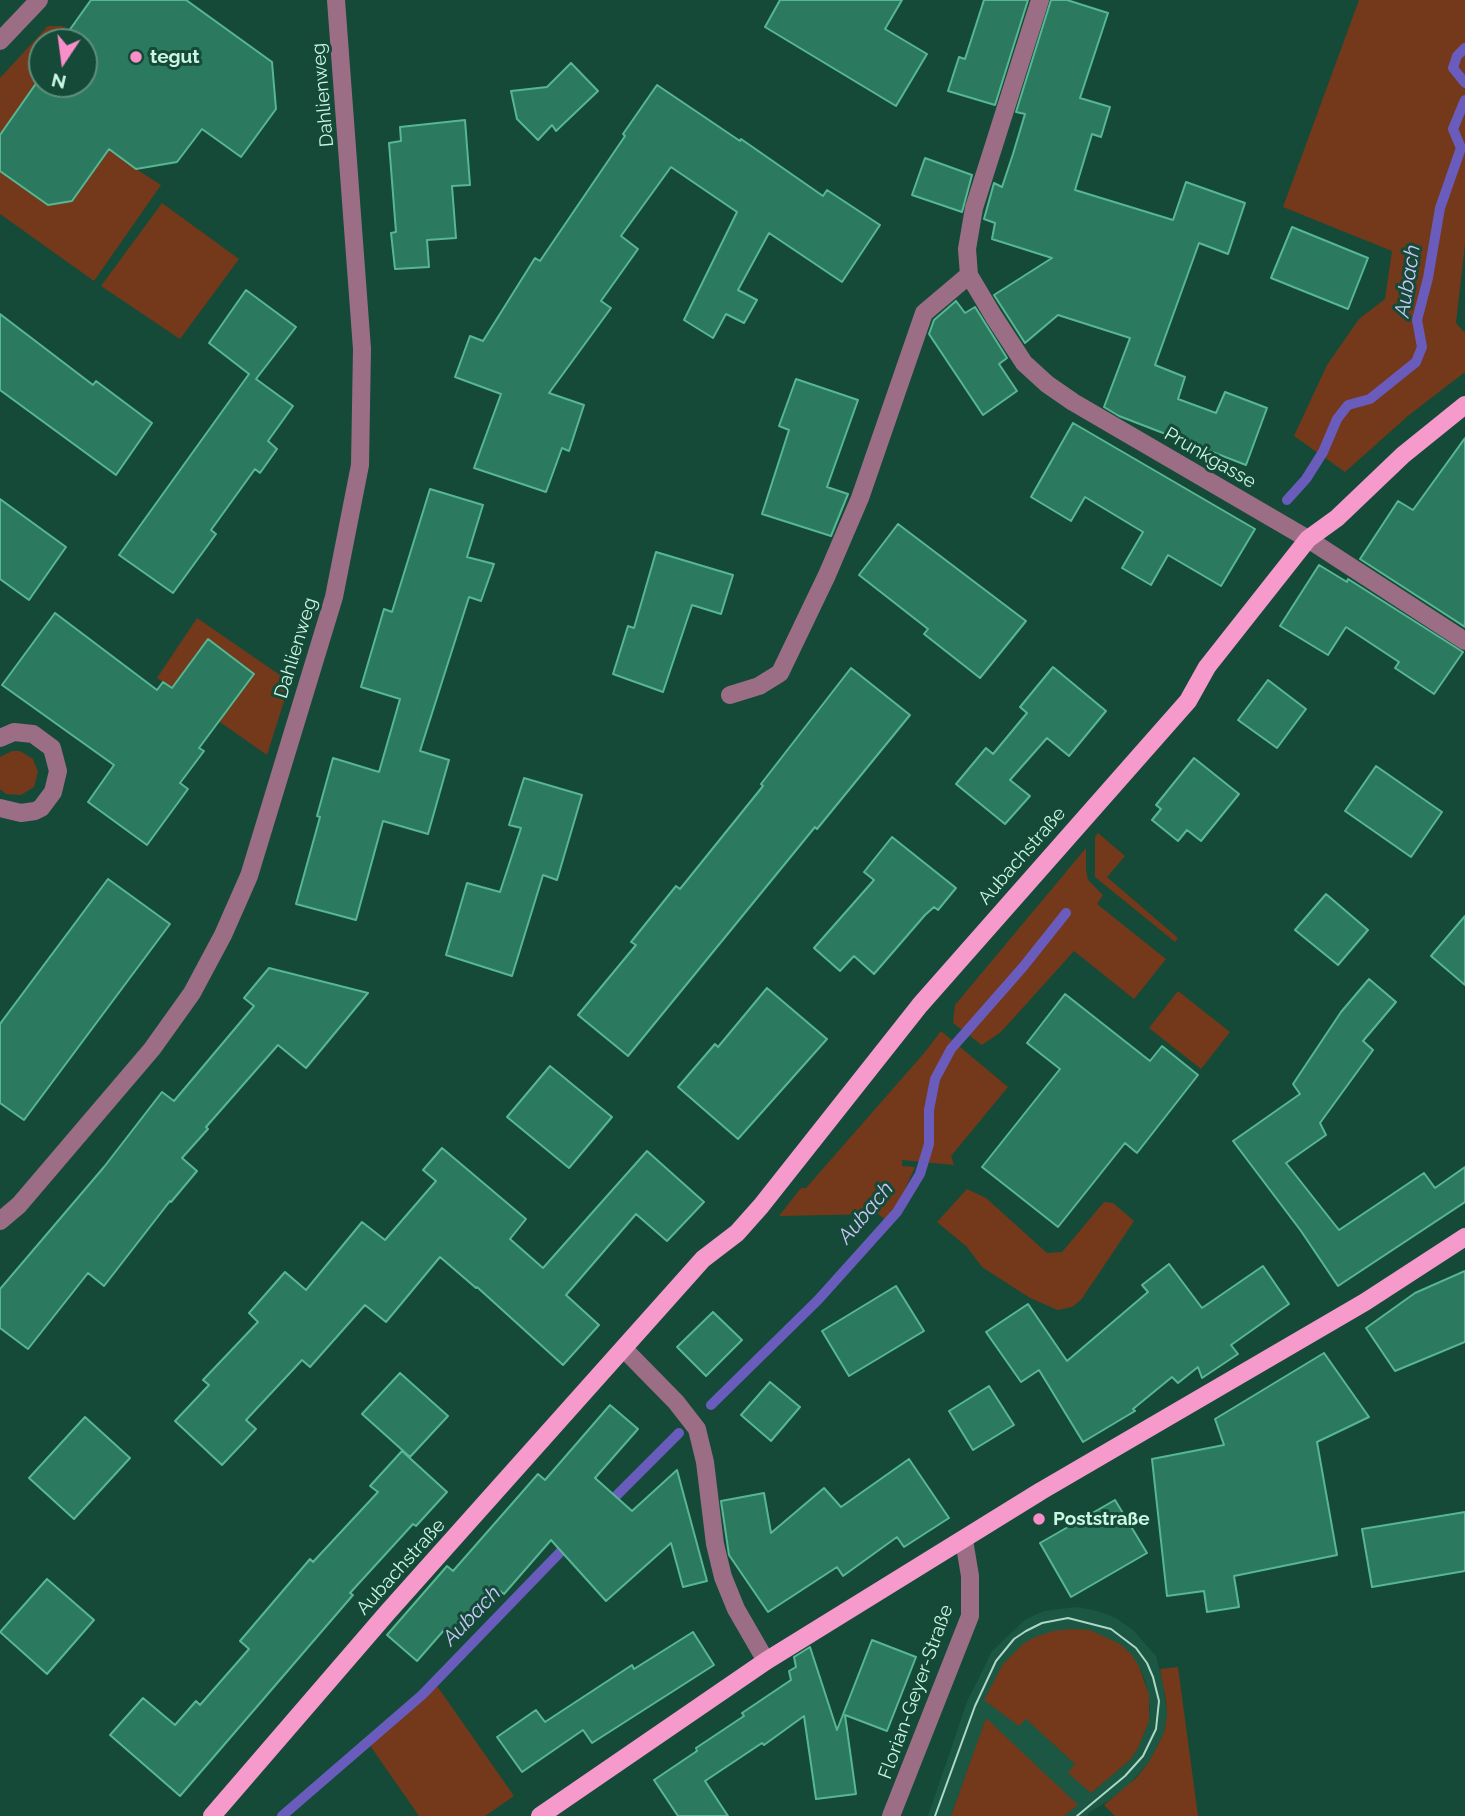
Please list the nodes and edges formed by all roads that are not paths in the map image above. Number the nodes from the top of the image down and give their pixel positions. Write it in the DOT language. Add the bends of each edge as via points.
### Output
graph roads {
  1 [pos="39,0"];
  2 [pos="336,0"];
  3 [pos="1040,0"];
  4 [pos="0,41"];
  5 [pos="969,275"];
  6 [pos="1465,405"];
  7 [pos="1308,539"];
  8 [pos="1465,641"];
  9 [pos="730,695"];
  10 [pos="0,738"];
  11 [pos="0,808"];
  12 [pos="0,1221"];
  13 [pos="1465,1237"];
  14 [pos="624,1349"];
  15 [pos="964,1540"];
  16 [pos="766,1661"];
  17 [pos="212,1816"];
  18 [pos="540,1816"];
  19 [pos="891,1816"];
  1 -- 4 [label="street"];
  2 -- 12 [label="street, Dahlienweg" via="362,349 360,465 334,597 249,876 192,993 152,1049 19,1205"];
  3 -- 5 [label="street" via="974,208 967,249"];
  5 -- 7 [label="street, Prunkgasse" via="1024,363 1047,384"];
  5 -- 9 [label="street" via="924,313 860,498 779,673 759,686"];
  6 -- 7 [label="main road, Aubachstraße"];
  7 -- 8 [label="street, Prunkgasse"];
  7 -- 14 [label="main road, Aubachstraße" via="1208,667 1188,701 920,1005 761,1206 737,1233 703,1259"];
  10 -- 11 [label="street" via="33,734 52,748 58,771 53,792 41,808 21,813"];
  13 -- 15 [label="main road" via="1365,1302"];
  14 -- 16 [label="street" via="697,1429 723,1577"];
  14 -- 17 [label="main road, Aubachstraße"];
  15 -- 16 [label="main road"];
  15 -- 19 [label="street, Florian-Geyer-Straße" via="970,1616"];
  16 -- 18 [label="main road"];
}
